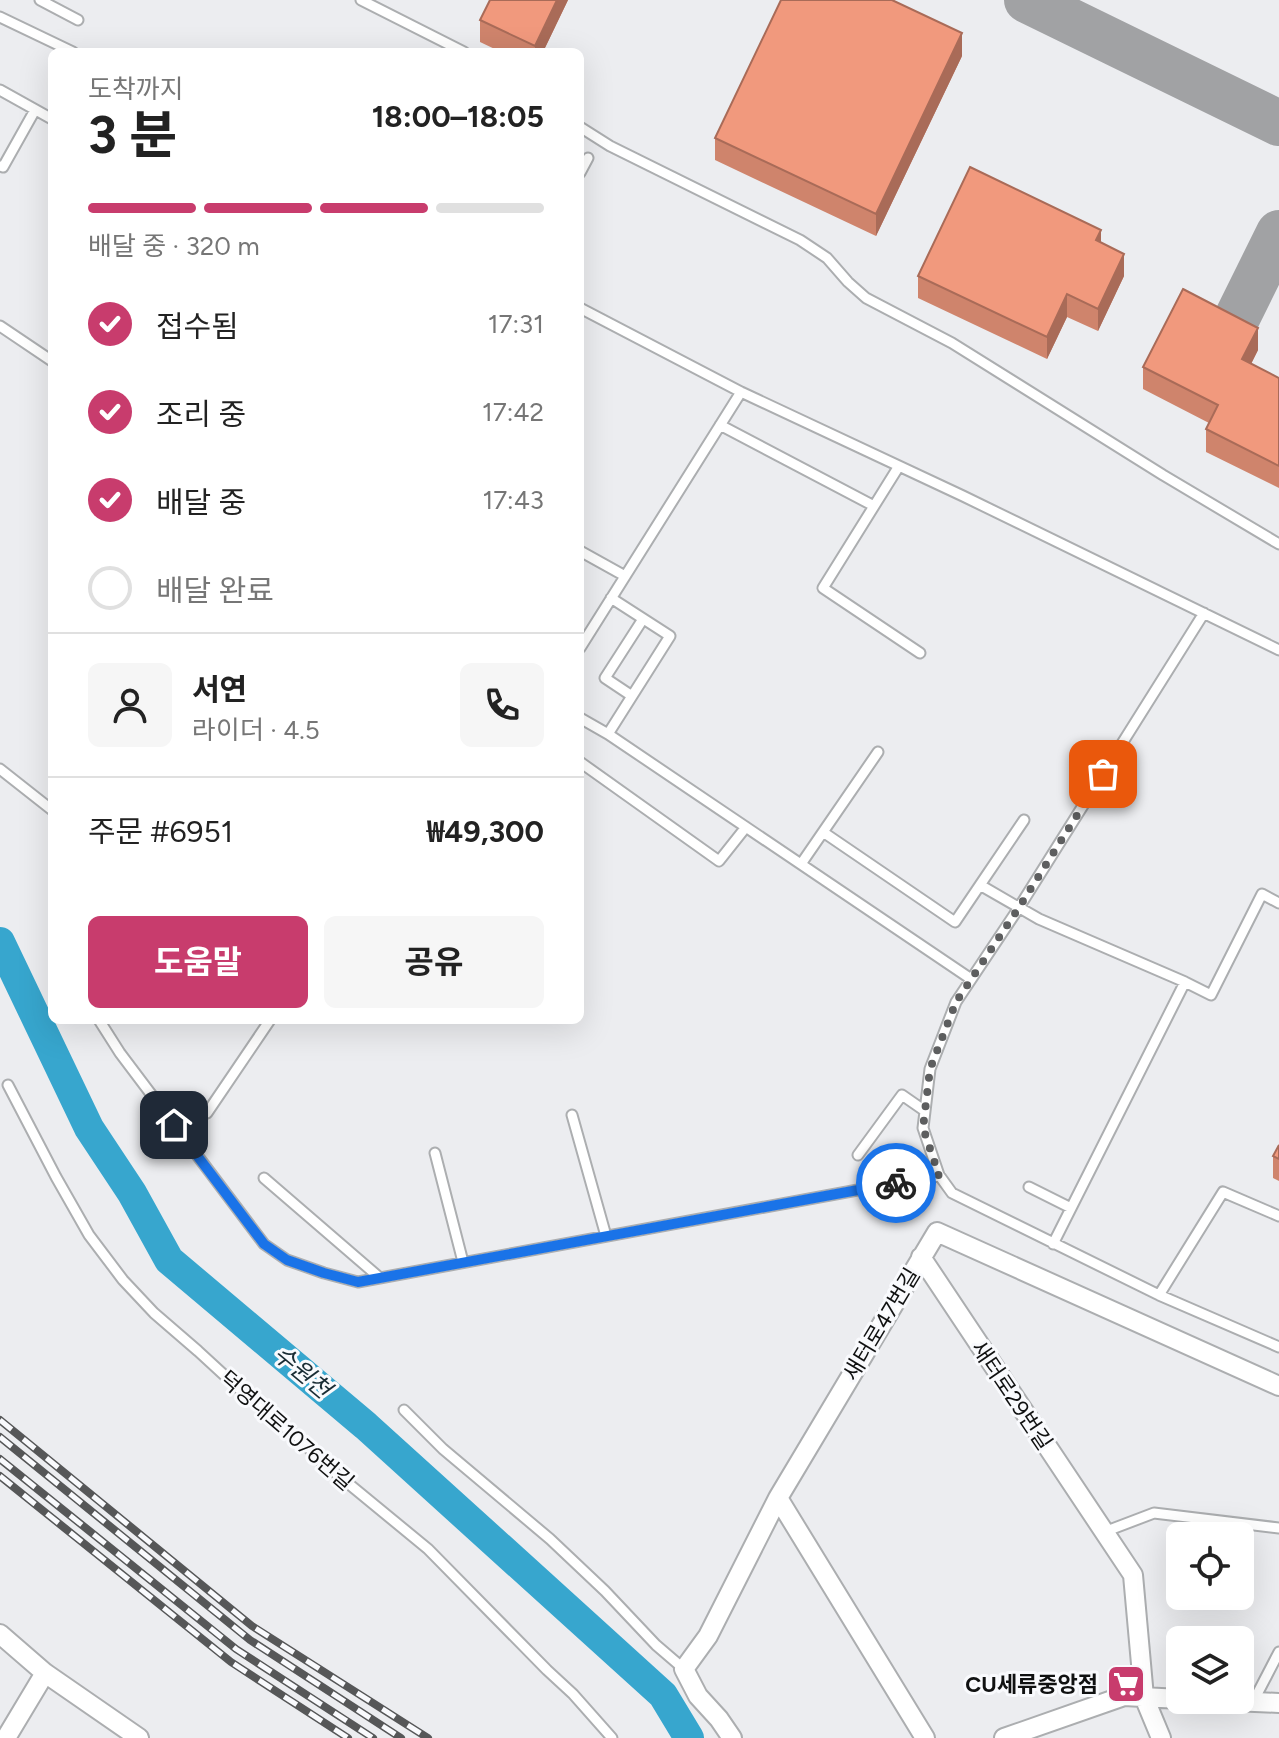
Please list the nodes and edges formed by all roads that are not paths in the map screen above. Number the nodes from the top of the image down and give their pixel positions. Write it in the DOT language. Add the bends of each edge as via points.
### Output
graph roads {
  1 [pos="40,0"];
  2 [pos="361,0"];
  3 [pos="0,17"];
  4 [pos="78,20"];
  5 [pos="65,48"];
  6 [pos="456,48"];
  7 [pos="0,90"];
  8 [pos="35,110"];
  9 [pos="48,117"];
  10 [pos="584,130"];
  11 [pos="588,158"];
  12 [pos="0,166"];
  13 [pos="584,166"];
  14 [pos="584,310"];
  15 [pos="0,326"];
  16 [pos="48,351"];
  17 [pos="40,353"];
  18 [pos="48,358"];
  19 [pos="741,392"];
  20 [pos="720,425"];
  21 [pos="899,466"];
  22 [pos="874,506"];
  23 [pos="1279,544"];
  24 [pos="584,553"];
  25 [pos="625,576"];
  26 [pos="611,598"];
  27 [pos="1204,613"];
  28 [pos="643,619"];
  29 [pos="584,642"];
  30 [pos="1279,650"];
  31 [pos="920,653"];
  32 [pos="632,696"];
  33 [pos="584,720"];
  34 [pos="608,734"];
  35 [pos="878,752"];
  36 [pos="584,765"];
  37 [pos="0,769"];
  38 [pos="48,807"];
  39 [pos="1024,820"];
  40 [pos="746,827"];
  41 [pos="823,832"];
  42 [pos="801,864"];
  43 [pos="980,885"];
  44 [pos="1279,903"];
  45 [pos="1018,909"];
  46 [pos="971,979"];
  47 [pos="1185,982"];
  48 [pos="102,1024"];
  49 [pos="267,1024"];
  50 [pos="8,1085"];
  51 [pos="925,1111"];
  52 [pos="207,1113"];
  53 [pos="572,1115"];
  54 [pos="435,1153"];
  55 [pos="858,1155"];
  56 [pos="939,1175"];
  57 [pos="264,1178"];
  58 [pos="1029,1187"];
  59 [pos="1071,1208"];
  60 [pos="1279,1216"];
  61 [pos="606,1236"];
  62 [pos="1053,1244"];
  63 [pos="921,1257"];
  64 [pos="463,1262"];
  65 [pos="380,1278"];
  66 [pos="1159,1295"];
  67 [pos="1279,1347"];
  68 [pos="1279,1386"];
  69 [pos="404,1410"];
  70 [pos="778,1498"];
  71 [pos="1279,1528"];
  72 [pos="1104,1532"];
  73 [pos="0,1634"];
  74 [pos="1279,1652"];
  75 [pos="684,1669"];
  76 [pos="45,1673"];
  77 [pos="1144,1697"];
  78 [pos="1166,1698"];
  79 [pos="1254,1700"];
  80 [pos="1254,1702"];
  81 [pos="1279,1703"];
  82 [pos="6,1738"];
  83 [pos="139,1738"];
  84 [pos="612,1738"];
  85 [pos="732,1738"];
  86 [pos="925,1738"];
  87 [pos="1004,1738"];
  88 [pos="1161,1738"];
  1 -- 4 [label="lane"];
  2 -- 6 [label="lane"];
  3 -- 5 [label="lane"];
  7 -- 8 [label="lane"];
  8 -- 9 [label="lane"];
  8 -- 12 [label="lane"];
  10 -- 23 [label="lane" via="800,240 827,258 866,298 952,343"];
  11 -- 13 [label="lane"];
  14 -- 19 [label="lane"];
  15 -- 17 [label="lane"];
  16 -- 17 [label="lane"];
  17 -- 18 [label="lane"];
  19 -- 20 [label="lane"];
  19 -- 21 [label="lane"];
  20 -- 22 [label="lane"];
  20 -- 25 [label="lane"];
  21 -- 22 [label="lane"];
  21 -- 27 [label="lane"];
  22 -- 31 [label="lane" via="823,588"];
  24 -- 25 [label="lane"];
  25 -- 26 [label="lane"];
  26 -- 28 [label="lane"];
  26 -- 29 [label="lane"];
  27 -- 30 [label="lane"];
  27 -- 45 [label="lane"];
  28 -- 32 [label="lane" via="605,678"];
  28 -- 32 [label="lane" via="670,636"];
  32 -- 34 [label="lane"];
  33 -- 34 [label="lane"];
  34 -- 40 [label="lane"];
  35 -- 41 [label="lane"];
  36 -- 40 [label="lane" via="719,861"];
  37 -- 38 [label="lane"];
  39 -- 43 [label="lane"];
  40 -- 42 [label="lane"];
  41 -- 42 [label="lane"];
  41 -- 43 [label="lane" via="955,922"];
  42 -- 46 [label="lane"];
  43 -- 45 [label="lane"];
  44 -- 47 [label="lane" via="1262,894 1211,995"];
  45 -- 46 [label="lane"];
  45 -- 47 [label="lane"];
  46 -- 51 [label="lane" via="956,1002 930,1069"];
  47 -- 59 [label="lane"];
  48 -- 65 [label="lane" via="264,1244 287,1260 324,1273 358,1282"];
  49 -- 52 [label="lane"];
  50 -- 84 [label="lane, 덕영대로1076번길" via="89,1235 123,1280 260,1408 428,1549"];
  51 -- 55 [label="lane" via="902,1095"];
  51 -- 56 [label="lane" via="923,1128"];
  53 -- 61 [label="lane"];
  54 -- 64 [label="lane"];
  56 -- 61 [label="lane"];
  56 -- 62 [label="lane" via="952,1193"];
  57 -- 65 [label="lane"];
  58 -- 59 [label="lane"];
  59 -- 62 [label="lane"];
  60 -- 66 [label="lane" via="1223,1192"];
  61 -- 64 [label="lane"];
  62 -- 66 [label="lane"];
  63 -- 68 [label="street, 새터로47번길" via="937,1232"];
  63 -- 70 [label="street, 새터로47번길"];
  63 -- 72 [label="street, 새터로29번길"];
  64 -- 65 [label="lane"];
  66 -- 67 [label="lane"];
  69 -- 75 [label="lane" via="550,1539"];
  70 -- 75 [label="street, 새터로47번길" via="708,1636"];
  70 -- 86 [label="street"];
  71 -- 72 [label="lane" via="1154,1513"];
  72 -- 77 [label="street, 새터로29번길" via="1133,1575"];
  73 -- 76 [label="street"];
  74 -- 79 [label="lane"];
  75 -- 85 [label="street"];
  76 -- 82 [label="street"];
  76 -- 83 [label="street"];
  77 -- 78 [label="street"];
  77 -- 87 [label="street" via="1124,1696"];
  77 -- 88 [label="street, 새터로29번길"];
  80 -- 81 [label="street"];
}
